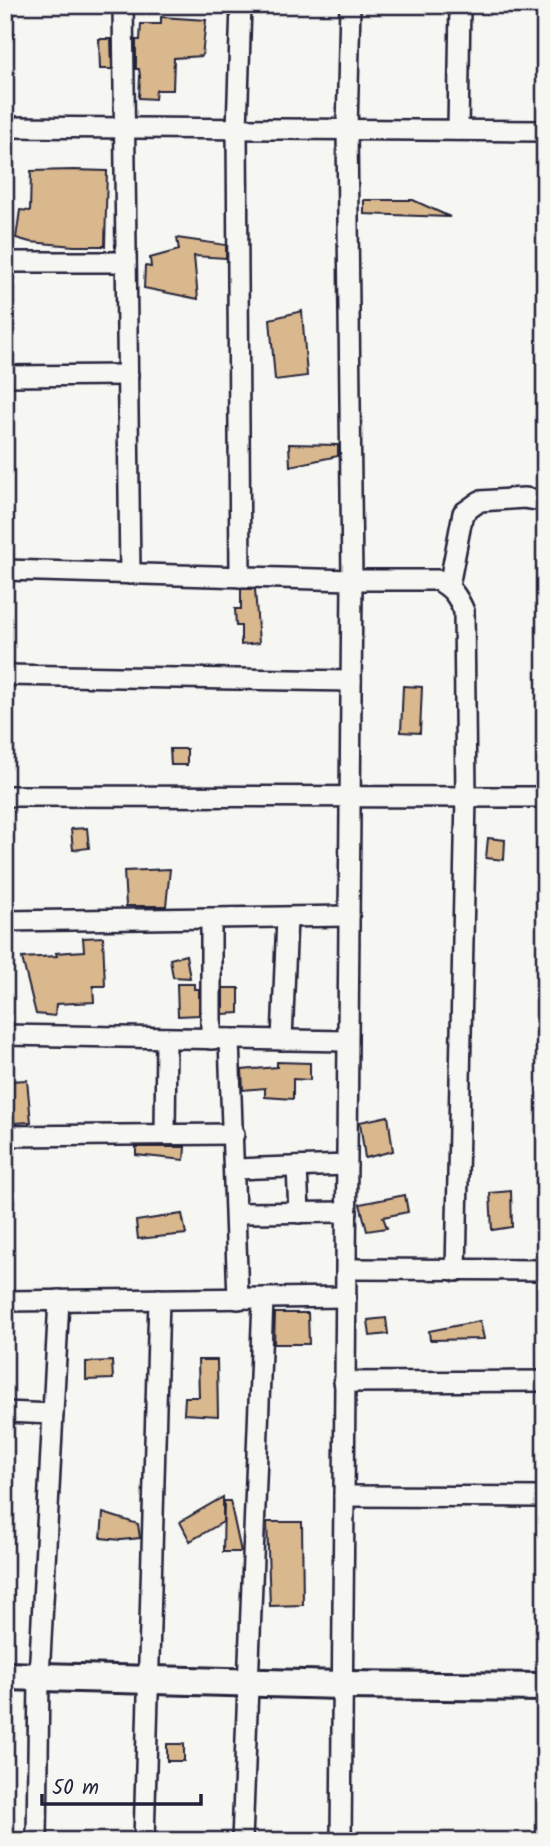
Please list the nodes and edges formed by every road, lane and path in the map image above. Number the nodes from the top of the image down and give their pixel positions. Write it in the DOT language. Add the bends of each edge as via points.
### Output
graph roads {
  1 [pos="123,5"];
  2 [pos="241,5"];
  3 [pos="350,5"];
  4 [pos="460,5"];
  5 [pos="5,127"];
  6 [pos="125,128"];
  7 [pos="237,129"];
  8 [pos="347,130"];
  9 [pos="458,130"];
  10 [pos="545,131"];
  11 [pos="5,262"];
  12 [pos="126,262"];
  13 [pos="128,375"];
  14 [pos="5,376"];
  15 [pos="545,501"];
  16 [pos="5,570"];
  17 [pos="130,574"];
  18 [pos="240,577"];
  19 [pos="352,580"];
  20 [pos="449,586"];
  21 [pos="5,675"];
  22 [pos="351,681"];
  23 [pos="5,796"];
  24 [pos="350,796"];
  25 [pos="466,797"];
  26 [pos="545,797"];
  27 [pos="349,916"];
  28 [pos="287,918"];
  29 [pos="211,919"];
  30 [pos="5,922"];
  31 [pos="5,1035"];
  32 [pos="166,1038"];
  33 [pos="220,1039"];
  34 [pos="282,1040"];
  35 [pos="347,1041"];
  36 [pos="164,1133"];
  37 [pos="234,1134"];
  38 [pos="5,1136"];
  39 [pos="347,1165"];
  40 [pos="297,1167"];
  41 [pos="234,1169"];
  42 [pos="347,1212"];
  43 [pos="236,1213"];
  44 [pos="299,1213"];
  45 [pos="347,1269"];
  46 [pos="545,1270"];
  47 [pos="456,1271"];
  48 [pos="346,1297"];
  49 [pos="159,1299"];
  50 [pos="238,1299"];
  51 [pos="59,1300"];
  52 [pos="263,1300"];
  53 [pos="5,1301"];
  54 [pos="545,1381"];
  55 [pos="344,1382"];
  56 [pos="5,1412"];
  57 [pos="53,1414"];
  58 [pos="344,1496"];
  59 [pos="545,1497"];
  60 [pos="5,1676"];
  61 [pos="39,1677"];
  62 [pos="147,1679"];
  63 [pos="246,1682"];
  64 [pos="342,1685"];
  65 [pos="545,1687"];
  66 [pos="37,1841"];
  67 [pos="144,1841"];
  68 [pos="242,1841"];
  69 [pos="341,1841"];
  1 -- 6 [label="street"];
  2 -- 7 [label="street"];
  3 -- 8 [label="street"];
  4 -- 9 [label="street"];
  5 -- 6 [label="street"];
  6 -- 7 [label="street"];
  6 -- 12 [label="street"];
  7 -- 8 [label="street"];
  7 -- 18 [label="street"];
  8 -- 9 [label="street"];
  8 -- 19 [label="street"];
  9 -- 10 [label="street"];
  11 -- 12 [label="street"];
  12 -- 13 [label="street"];
  13 -- 14 [label="street"];
  13 -- 17 [label="street"];
  15 -- 20 [label="street" via="480,501 463,513"];
  16 -- 17 [label="street"];
  17 -- 18 [label="street"];
  18 -- 19 [label="street"];
  19 -- 20 [label="street" via="436,580"];
  19 -- 22 [label="street"];
  20 -- 25 [label="street" via="464,611"];
  21 -- 22 [label="street"];
  22 -- 24 [label="street"];
  23 -- 24 [label="street"];
  24 -- 25 [label="street"];
  24 -- 27 [label="street"];
  25 -- 26 [label="street"];
  25 -- 47 [label="street"];
  27 -- 28 [label="street"];
  27 -- 35 [label="street"];
  28 -- 29 [label="street"];
  28 -- 34 [label="street"];
  29 -- 30 [label="street"];
  29 -- 33 [label="street"];
  31 -- 32 [label="street"];
  32 -- 33 [label="street"];
  32 -- 36 [label="street"];
  33 -- 34 [label="street"];
  33 -- 37 [label="street"];
  34 -- 35 [label="street"];
  35 -- 39 [label="street"];
  36 -- 37 [label="street"];
  36 -- 38 [label="street"];
  37 -- 41 [label="street"];
  39 -- 40 [label="street"];
  39 -- 42 [label="street"];
  40 -- 41 [label="street"];
  40 -- 44 [label="street"];
  41 -- 43 [label="street"];
  42 -- 44 [label="street"];
  42 -- 45 [label="street"];
  43 -- 44 [label="street"];
  43 -- 50 [label="street"];
  45 -- 47 [label="street"];
  45 -- 48 [label="street"];
  46 -- 47 [label="street"];
  48 -- 52 [label="street"];
  48 -- 55 [label="street"];
  49 -- 50 [label="street"];
  49 -- 51 [label="street"];
  49 -- 62 [label="street"];
  50 -- 52 [label="street"];
  51 -- 53 [label="street"];
  51 -- 57 [label="street"];
  52 -- 63 [label="street"];
  54 -- 55 [label="street"];
  55 -- 58 [label="street"];
  56 -- 57 [label="street"];
  57 -- 61 [label="street"];
  58 -- 59 [label="street"];
  58 -- 64 [label="street"];
  60 -- 61 [label="street"];
  61 -- 62 [label="street"];
  61 -- 66 [label="street"];
  62 -- 63 [label="street"];
  62 -- 67 [label="street"];
  63 -- 64 [label="street"];
  63 -- 68 [label="street"];
  64 -- 65 [label="street"];
  64 -- 69 [label="street"];
}
